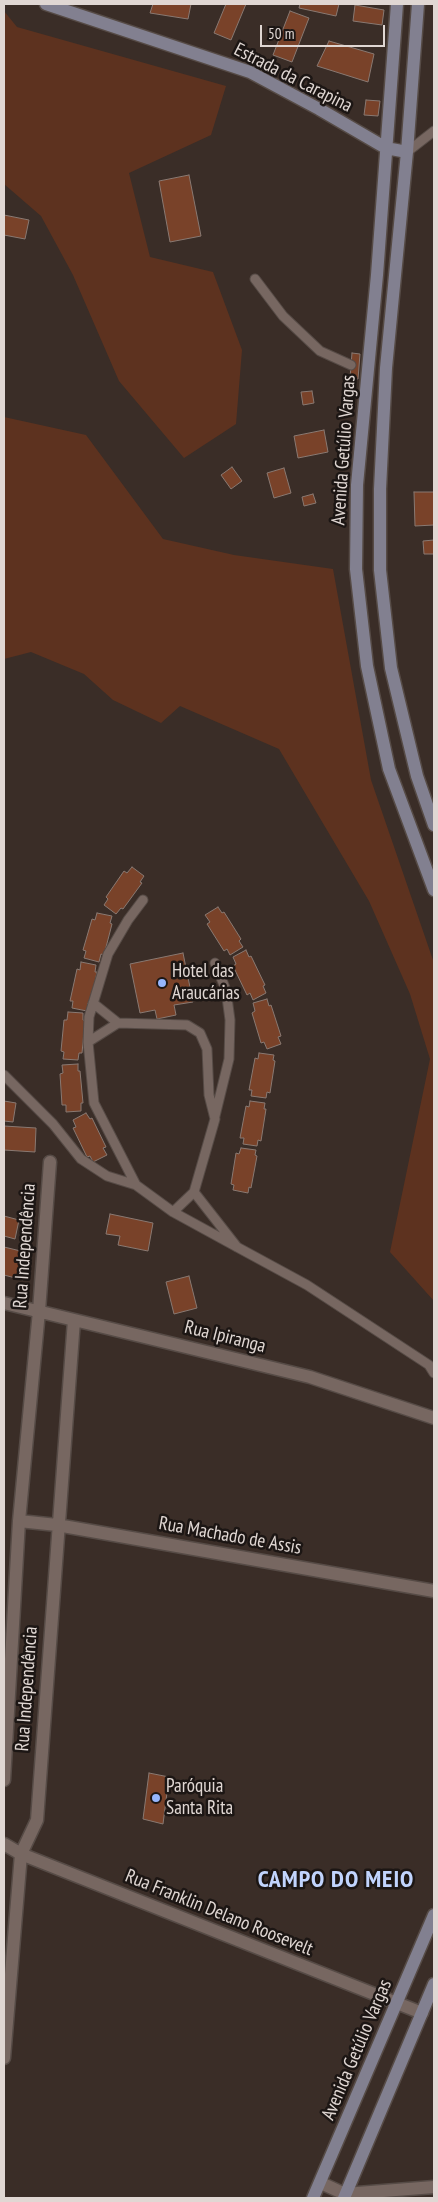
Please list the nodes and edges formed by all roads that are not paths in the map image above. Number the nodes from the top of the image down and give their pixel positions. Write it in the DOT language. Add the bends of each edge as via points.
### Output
graph roads {
  1 [pos="46,4"];
  2 [pos="398,4"];
  3 [pos="418,4"];
  4 [pos="434,131"];
  5 [pos="386,148"];
  6 [pos="407,152"];
  7 [pos="255,279"];
  8 [pos="359,365"];
  9 [pos="434,825"];
  10 [pos="434,890"];
  11 [pos="143,900"];
  12 [pos="215,963"];
  13 [pos="93,1003"];
  14 [pos="118,1023"];
  15 [pos="88,1042"];
  16 [pos="4,1075"];
  17 [pos="215,1119"];
  18 [pos="50,1162"];
  19 [pos="136,1185"];
  20 [pos="194,1192"];
  21 [pos="173,1212"];
  22 [pos="237,1247"];
  23 [pos="4,1302"];
  24 [pos="39,1311"];
  25 [pos="74,1320"];
  26 [pos="434,1374"];
  27 [pos="434,1418"];
  28 [pos="19,1521"];
  29 [pos="57,1525"];
  30 [pos="434,1591"];
  31 [pos="4,1780"];
  32 [pos="4,1844"];
  33 [pos="21,1854"];
  34 [pos="434,1915"];
  35 [pos="434,1984"];
  36 [pos="7,1985"];
  37 [pos="397,2004"];
  38 [pos="422,2013"];
  39 [pos="4,2058"];
  40 [pos="321,2184"];
  41 [pos="434,2187"];
  42 [pos="344,2196"];
  43 [pos="313,2198"];
  1 -- 5 [label="main road, Estrada da Carapina" via="250,72"];
  2 -- 5 [label="main road, Avenida Getúlio Vargas"];
  3 -- 6 [label="main road, Avenida Getúlio Vargas"];
  4 -- 6 [label="lane"];
  5 -- 6 [label="main road, Estrada da Carapina"];
  5 -- 8 [label="main road, Avenida Getúlio Vargas"];
  6 -- 9 [label="main road, Avenida Getúlio Vargas" via="386,378 380,489 380,570 391,668 417,776"];
  7 -- 8 [label="lane" via="284,316 320,351"];
  8 -- 10 [label="main road, Avenida Getúlio Vargas" via="356,569 366,656 389,768"];
  11 -- 13 [label="lane" via="108,954"];
  12 -- 17 [label="lane" via="226,990 230,1020 229,1059"];
  13 -- 14 [label="lane"];
  13 -- 15 [label="lane"];
  14 -- 15 [label="lane"];
  14 -- 17 [label="lane" via="187,1025 200,1033 208,1049 209,1096"];
  15 -- 19 [label="lane" via="94,1103"];
  16 -- 19 [label="lane" via="53,1124 81,1159 107,1176"];
  17 -- 20 [label="lane"];
  18 -- 24 [label="street, Rua Independência"];
  19 -- 21 [label="lane"];
  20 -- 21 [label="lane"];
  20 -- 22 [label="lane"];
  21 -- 22 [label="lane"];
  22 -- 26 [label="lane" via="307,1284 429,1364"];
  23 -- 24 [label="street, Rua Ipiranga"];
  24 -- 25 [label="street, Rua Ipiranga"];
  24 -- 28 [label="street, Rua Independência"];
  25 -- 27 [label="street, Rua Ipiranga" via="310,1377"];
  25 -- 29 [label="street, Rua Independência"];
  28 -- 29 [label="street, Rua Machado de Assis"];
  28 -- 31 [label="street, Rua Independência"];
  29 -- 30 [label="street, Rua Machado de Assis"];
  29 -- 33 [label="street, Rua Independência" via="37,1820"];
  32 -- 33 [label="street, Rua Franklin Delano Roosevelt"];
  33 -- 36 [label="street, Rua Independência"];
  33 -- 37 [label="street, Rua Franklin Delano Roosevelt"];
  34 -- 37 [label="main road, Avenida Getúlio Vargas"];
  35 -- 38 [label="main road"];
  36 -- 39 [label="street, Rua Independência"];
  37 -- 38 [label="street, Rua Franklin Delano Roosevelt"];
  37 -- 40 [label="main road, Avenida Getúlio Vargas"];
  38 -- 42 [label="main road"];
  40 -- 42 [label="street"];
  40 -- 43 [label="main road, Avenida Getúlio Vargas"];
  41 -- 42 [label="street"];
}
